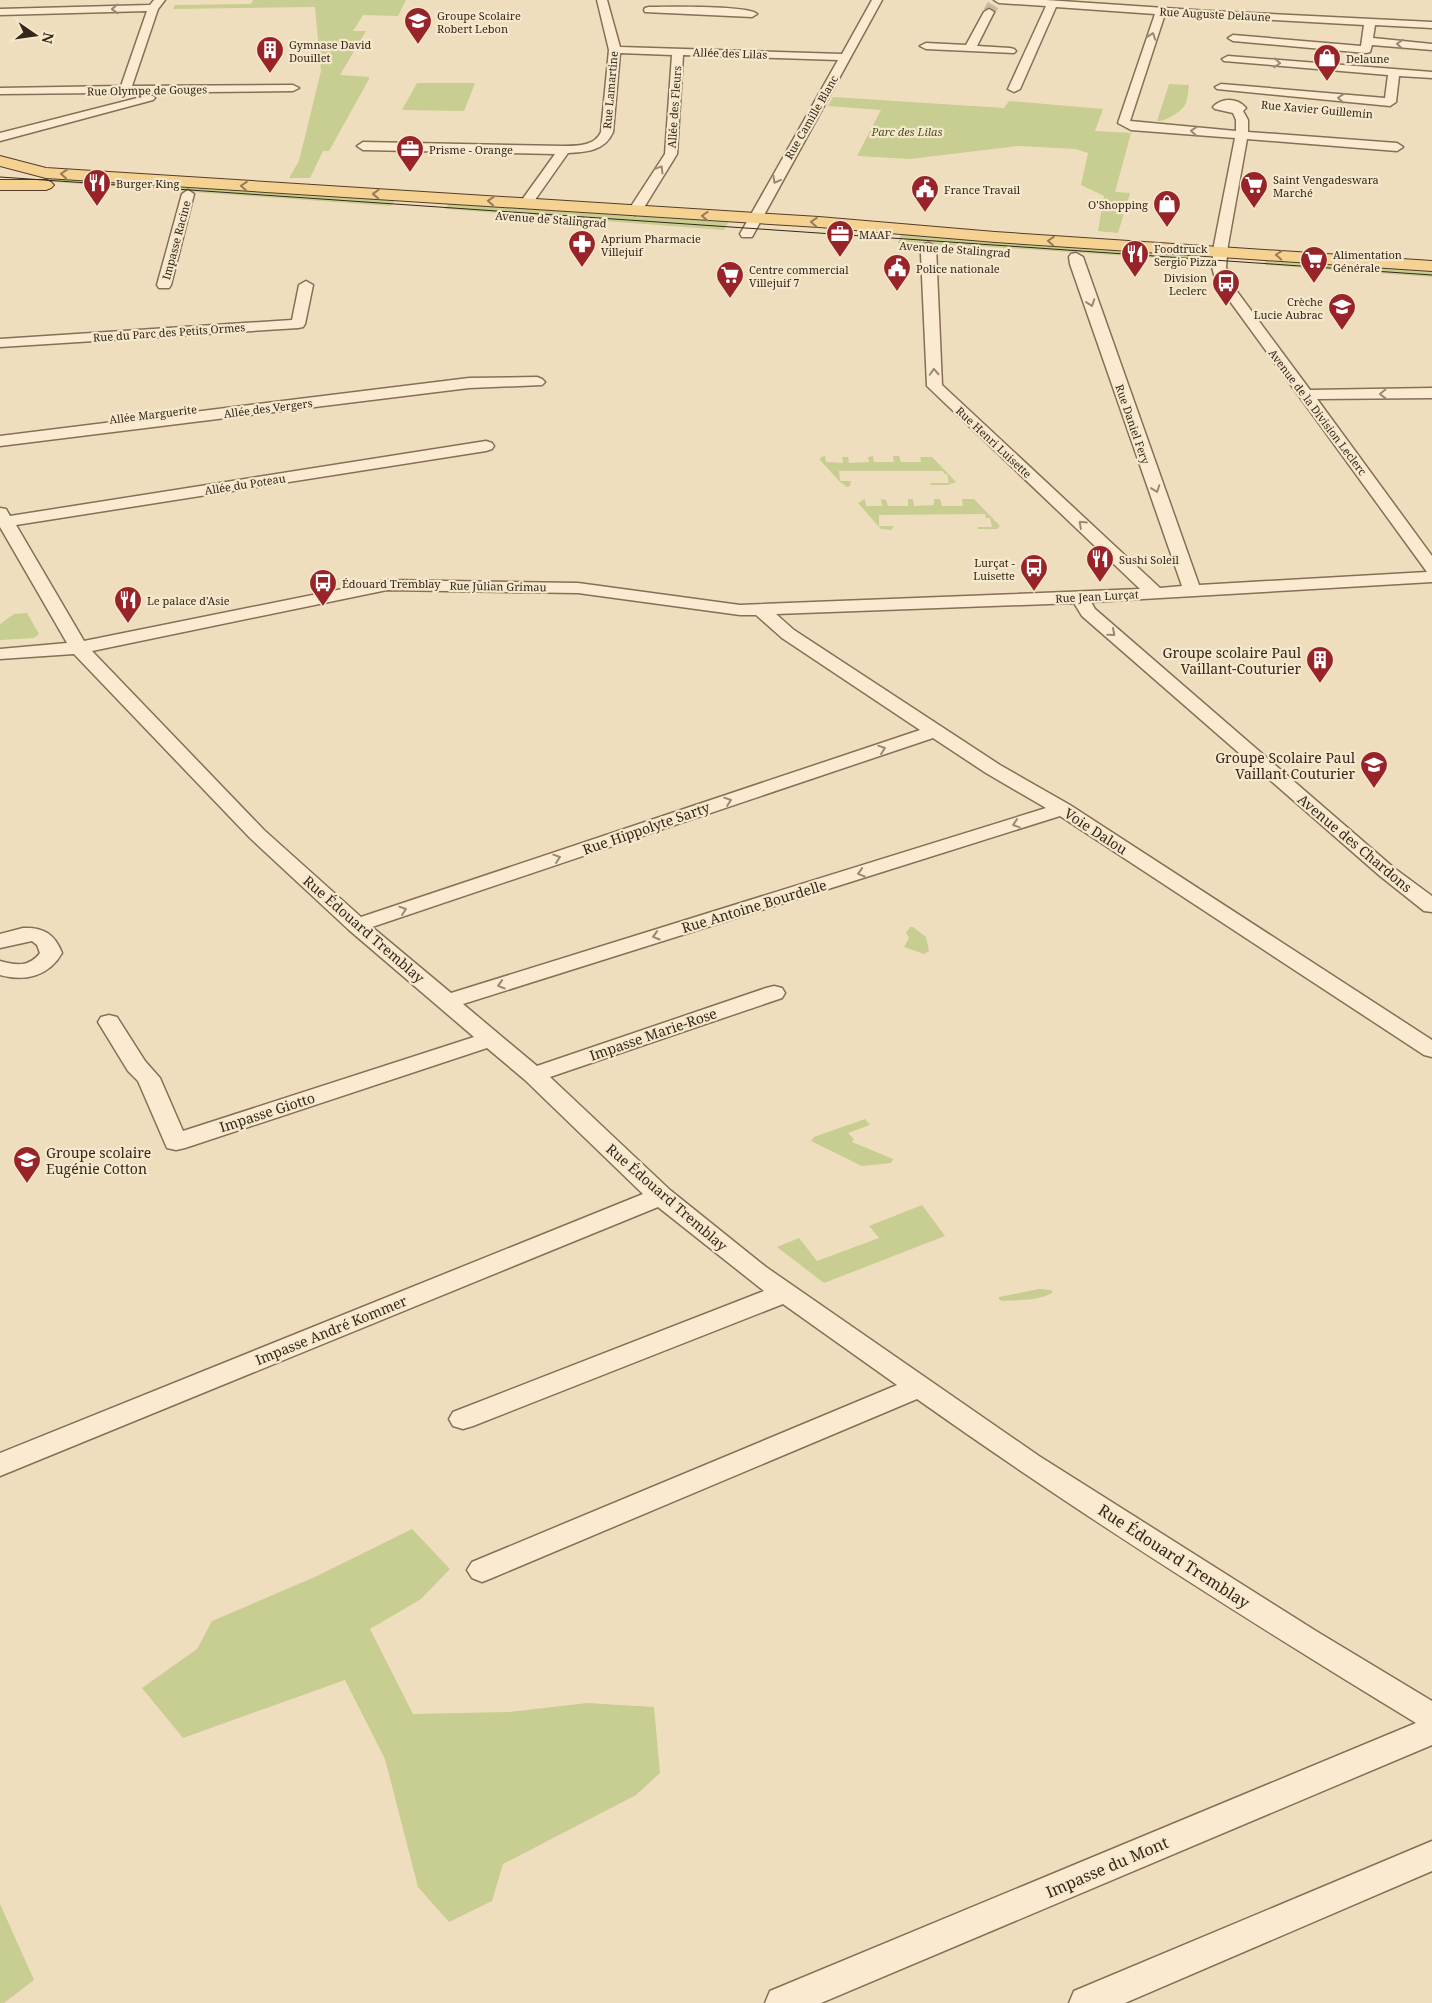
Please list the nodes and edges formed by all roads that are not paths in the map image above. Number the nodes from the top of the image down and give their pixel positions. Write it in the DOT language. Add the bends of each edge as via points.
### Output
graph roads {
  1 [pos="602,0"];
  2 [pos="730,0"];
  3 [pos="877,0"];
  4 [pos="1060,3"];
  5 [pos="156,4"];
  6 [pos="994,4"];
  7 [pos="650,10"];
  8 [pos="724,11"];
  9 [pos="1161,11"];
  10 [pos="0,12"];
  11 [pos="752,14"];
  12 [pos="1237,16"];
  13 [pos="1432,25"];
  14 [pos="1369,32"];
  15 [pos="1233,38"];
  16 [pos="926,46"];
  17 [pos="1432,47"];
  18 [pos="970,49"];
  19 [pos="615,50"];
  20 [pos="1010,51"];
  21 [pos="678,52"];
  22 [pos="845,57"];
  23 [pos="1228,59"];
  24 [pos="1394,72"];
  25 [pos="1432,75"];
  26 [pos="1221,87"];
  27 [pos="293,88"];
  28 [pos="1014,89"];
  29 [pos="125,90"];
  30 [pos="177,90"];
  31 [pos="0,92"];
  32 [pos="1250,103"];
  33 [pos="1232,106"];
  34 [pos="1242,134"];
  35 [pos="0,137"];
  36 [pos="363,146"];
  37 [pos="1397,148"];
  38 [pos="564,150"];
  39 [pos="0,162"];
  40 [pos="17,166"];
  41 [pos="0,183"];
  42 [pos="188,194"];
  43 [pos="525,204"];
  44 [pos="635,212"];
  45 [pos="754,218"];
  46 [pos="747,234"];
  47 [pos="764,236"];
  48 [pos="910,246"];
  49 [pos="929,248"];
  50 [pos="1076,256"];
  51 [pos="1220,259"];
  52 [pos="1432,266"];
  53 [pos="1432,280"];
  54 [pos="164,285"];
  55 [pos="306,285"];
  56 [pos="0,343"];
  57 [pos="537,382"];
  58 [pos="337,391"];
  59 [pos="1432,393"];
  60 [pos="1306,395"];
  61 [pos="0,433"];
  62 [pos="0,441"];
  63 [pos="486,446"];
  64 [pos="2,517"];
  65 [pos="1432,568"];
  66 [pos="1432,577"];
  67 [pos="1192,590"];
  68 [pos="1155,593"];
  69 [pos="1080,597"];
  70 [pos="761,610"];
  71 [pos="79,648"];
  72 [pos="0,654"];
  73 [pos="935,731"];
  74 [pos="1063,809"];
  75 [pos="1432,906"];
  76 [pos="357,925"];
  77 [pos="0,941"];
  78 [pos="0,968"];
  79 [pos="774,993"];
  80 [pos="446,1002"];
  81 [pos="110,1022"];
  82 [pos="489,1040"];
  83 [pos="1432,1050"];
  84 [pos="533,1075"];
  85 [pos="661,1196"];
  86 [pos="785,1293"];
  87 [pos="920,1387"];
  88 [pos="463,1419"];
  89 [pos="0,1465"];
  90 [pos="482,1570"];
  91 [pos="1432,1717"];
  92 [pos="1432,1730"];
  93 [pos="1432,1856"];
  94 [pos="782,2003"];
  95 [pos="1086,2003"];
  1 -- 19 [label="street, Rue Lamartine"];
  2 -- 8 [label="street"];
  3 -- 22 [label="street, Rue Camille Blanc"];
  4 -- 6 [label="street, Rue Auguste Delaune"];
  4 -- 9 [label="street, Rue Auguste Delaune"];
  4 -- 28 [label="street"];
  5 -- 10 [label="street, one-way"];
  5 -- 29 [label="street"];
  6 -- 18 [label="street"];
  7 -- 8 [label="street"];
  8 -- 11 [label="street"];
  9 -- 12 [label="street, Rue Auguste Delaune"];
  34 -- 9 [label="street, one-way" via="1124,123"];
  12 -- 14 [label="street, Rue Auguste Delaune"];
  12 -- 15 [label="street"];
  13 -- 14 [label="street"];
  14 -- 15 [label="street" via="1366,50"];
  17 -- 14 [label="street, one-way"];
  15 -- 23 [label="street"];
  16 -- 18 [label="street"];
  18 -- 20 [label="street"];
  19 -- 21 [label="street, Allée des Lilas"];
  19 -- 38 [label="street, Rue Lamartine" via="606,137 592,146"];
  21 -- 22 [label="street, Allée des Lilas"];
  44 -- 21 [label="street, Allée des Fleurs, one-way" via="671,154"];
  22 -- 45 [label="street, Rue Camille Blanc, one-way"];
  23 -- 24 [label="street, one-way"];
  23 -- 26 [label="street"];
  24 -- 25 [label="street"];
  24 -- 26 [label="street, one-way" via="1390,102"];
  26 -- 33 [label="street" via="1218,98"];
  27 -- 30 [label="street, Rue Olympe de Gouges"];
  29 -- 30 [label="street, Rue Olympe de Gouges"];
  29 -- 31 [label="street, Rue Olympe de Gouges"];
  30 -- 35 [label="street"];
  32 -- 33 [label="street, Rue Xavier Guillemin"];
  33 -- 34 [label="street" via="1242,120"];
  34 -- 37 [label="street"];
  34 -- 51 [label="street"];
  36 -- 38 [label="street, Rue Lamartine"];
  38 -- 43 [label="street"];
  39 -- 40 [label="main road, Avenue de Stalingrad"];
  40 -- 41 [label="main road" via="20,169 17,175"];
  43 -- 40 [label="main road, Avenue de Stalingrad, one-way" via="54,173"];
  41 -- 42 [label="main road, Avenue de Stalingrad"];
  42 -- 46 [label="main road, Avenue de Stalingrad"];
  42 -- 54 [label="street, Impasse Racine"];
  43 -- 44 [label="main road, Avenue de Stalingrad"];
  45 -- 44 [label="main road, Avenue de Stalingrad, one-way"];
  45 -- 46 [label="street, Rue Camille Blanc"];
  51 -- 45 [label="main road, Avenue de Stalingrad, one-way"];
  46 -- 47 [label="main road, Avenue de Stalingrad"];
  48 -- 49 [label="main road, Avenue de Stalingrad"];
  49 -- 50 [label="main road, Avenue de Stalingrad"];
  68 -- 49 [label="street, Rue Henri Luisette, one-way" via="935,386"];
  50 -- 51 [label="main road, Avenue de Stalingrad"];
  50 -- 67 [label="street, Rue Daniel Fery, one-way"];
  52 -- 51 [label="main road, Avenue de Stalingrad, one-way"];
  51 -- 53 [label="main road, Avenue de Stalingrad"];
  51 -- 60 [label="street, Avenue de la Division Leclerc" via="1227,289"];
  55 -- 56 [label="street, Rue du Parc des Petits Ormes" via="298,324"];
  57 -- 62 [label="street, Allée des Vergers" via="469,384"];
  58 -- 61 [label="street, Allée Marguerite"];
  59 -- 60 [label="street, one-way"];
  60 -- 65 [label="street, Avenue de la Division Leclerc"];
  63 -- 64 [label="street, Allée du Poteau"];
  64 -- 71 [label="street, Rue Édouard Tremblay"];
  66 -- 67 [label="street, Rue Jean Lurçat"];
  67 -- 68 [label="street, Rue Jean Lurçat"];
  68 -- 69 [label="street, Rue Jean Lurçat"];
  69 -- 70 [label="street, Rue Jean Lurçat"];
  69 -- 75 [label="street, Avenue des Chardons, one-way" via="1088,612 1387,872"];
  70 -- 71 [label="street, Rue Julian Grimau" via="740,610 578,588 387,585"];
  70 -- 73 [label="street, Voie Dalou" via="779,628"];
  71 -- 72 [label="street, Rue Julian Grimau"];
  71 -- 76 [label="street, Rue Édouard Tremblay" via="257,834"];
  73 -- 74 [label="street, Voie Dalou" via="1015,783"];
  76 -- 73 [label="street, Rue Hippolyte Sarty, one-way"];
  74 -- 80 [label="street, Rue Antoine Bourdelle, one-way"];
  74 -- 83 [label="street, Voie Dalou"];
  76 -- 80 [label="street, Rue Édouard Tremblay"];
  77 -- 78 [label="street" via="37,934 44,938 51,953 49,959 33,968 15,973"];
  79 -- 84 [label="street, Impasse Marie-Rose"];
  80 -- 82 [label="street, Rue Édouard Tremblay"];
  81 -- 82 [label="street, Impasse Giotto" via="136,1066 148,1078 176,1142"];
  82 -- 84 [label="street, Rue Édouard Tremblay"];
  84 -- 85 [label="street, Rue Édouard Tremblay"];
  85 -- 86 [label="street, Rue Édouard Tremblay"];
  85 -- 89 [label="street, Impasse André Kommer"];
  86 -- 87 [label="street, Rue Édouard Tremblay"];
  86 -- 88 [label="street"];
  87 -- 90 [label="street"];
  87 -- 91 [label="street, Rue Édouard Tremblay" via="1046,1475"];
  92 -- 94 [label="street, Impasse du Mont"];
  93 -- 95 [label="street"];
}
